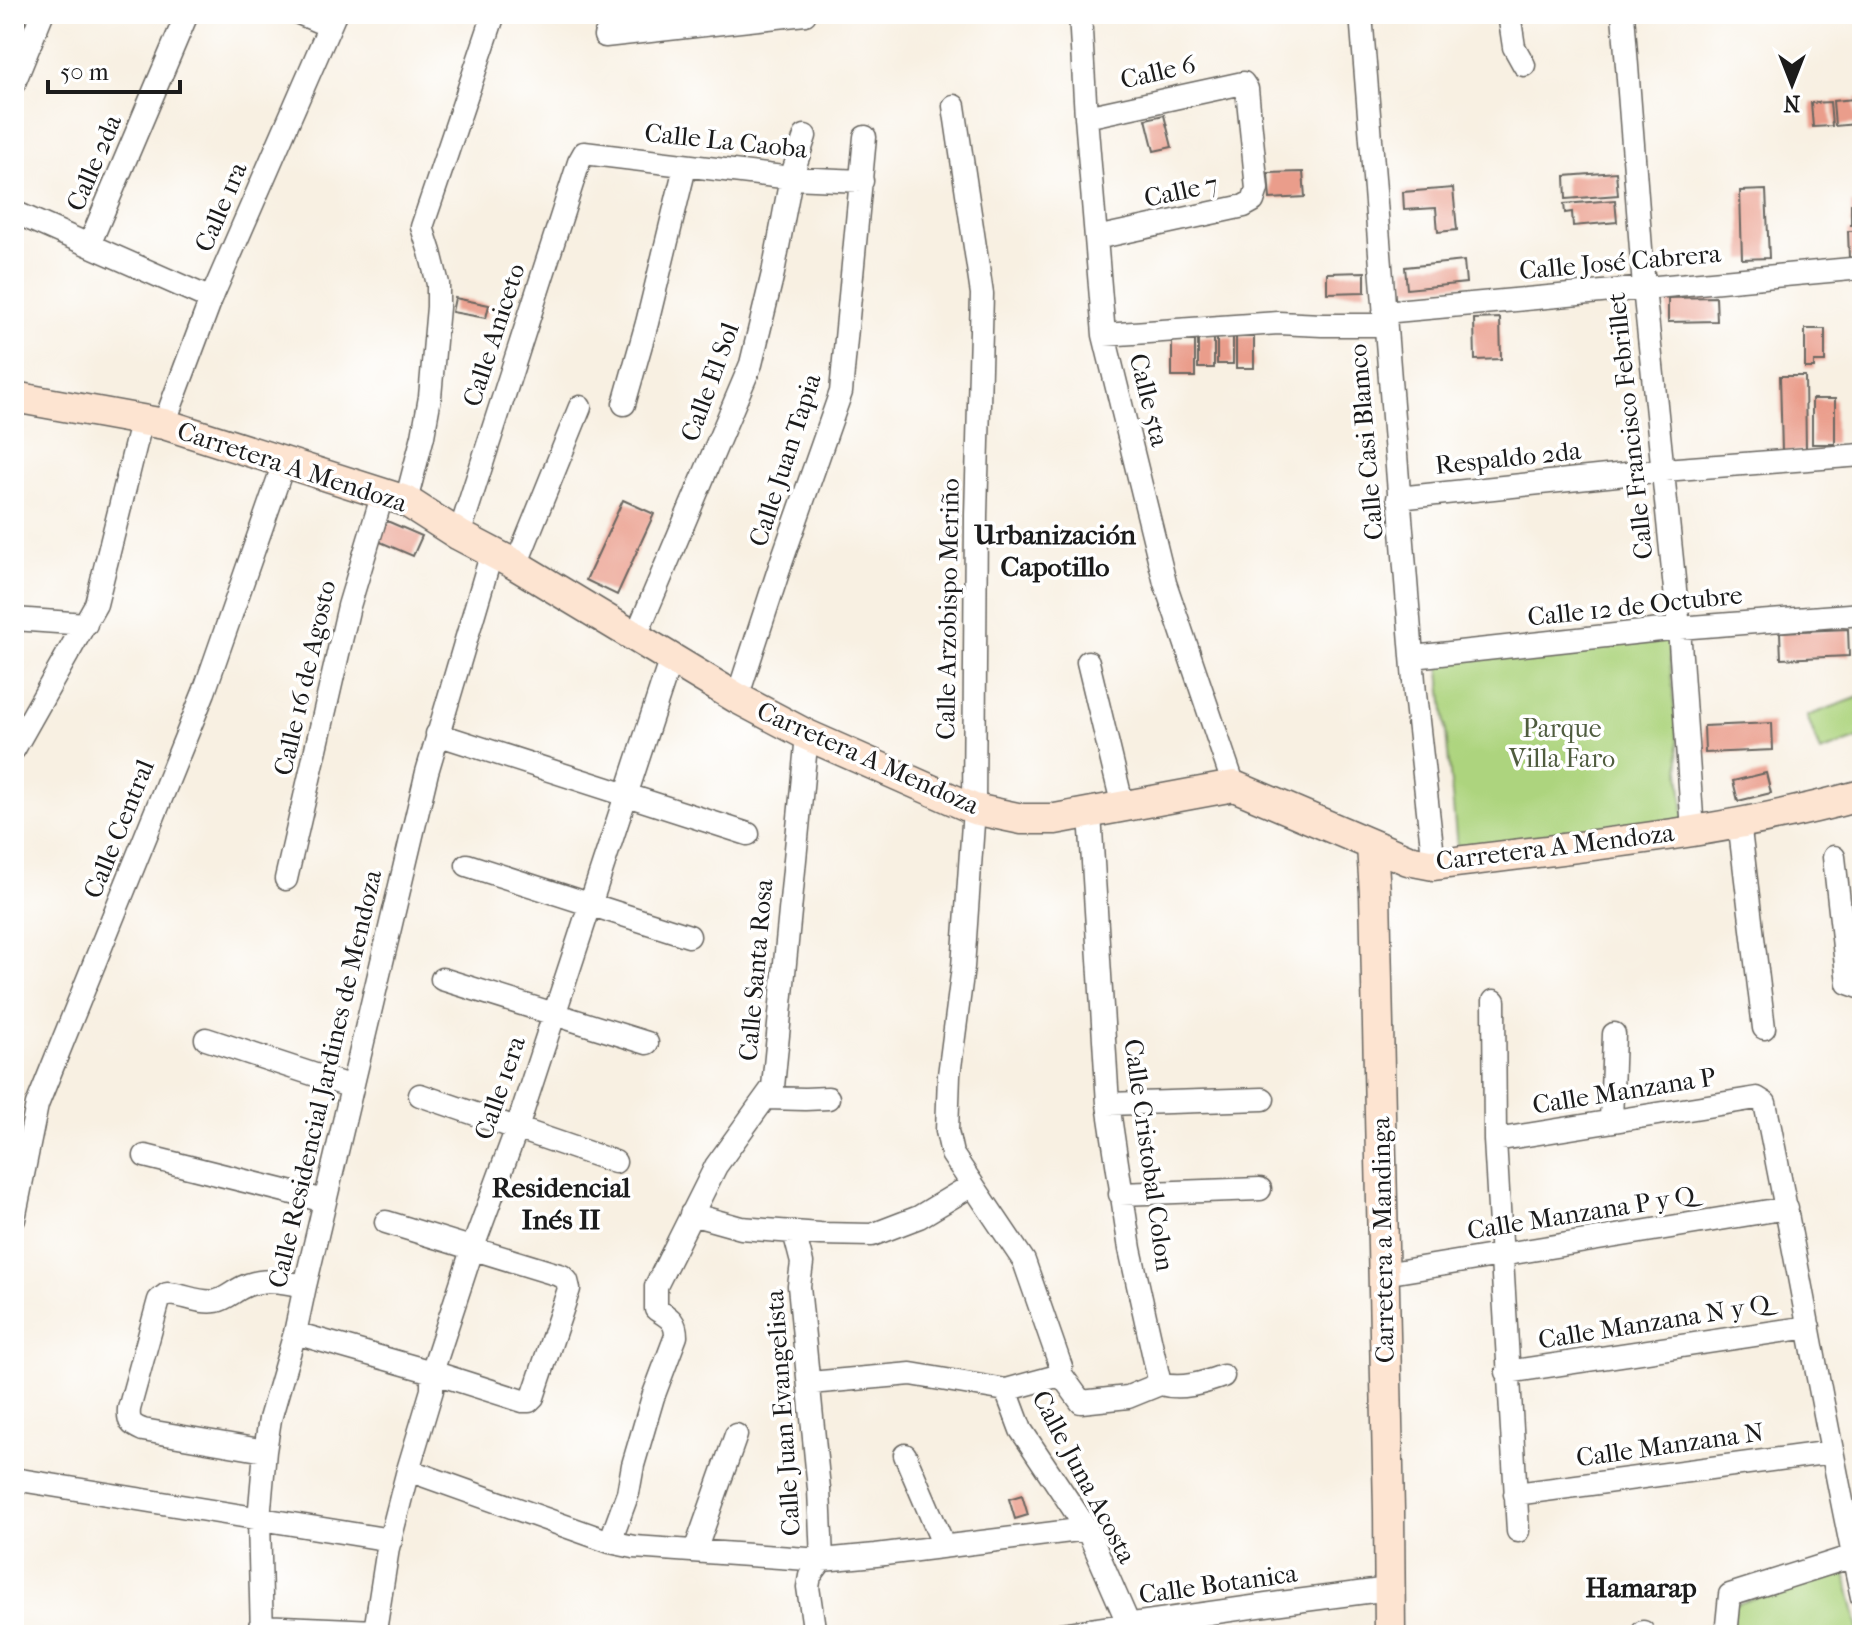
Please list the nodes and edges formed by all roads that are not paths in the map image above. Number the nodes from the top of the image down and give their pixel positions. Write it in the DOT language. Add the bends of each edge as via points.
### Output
graph roads {
  1 [pos="42,14"];
  2 [pos="187,14"];
  3 [pos="301,14"];
  4 [pos="494,14"];
  5 [pos="805,14"];
  6 [pos="1080,14"];
  7 [pos="1361,14"];
  8 [pos="1509,14"];
  9 [pos="1623,14"];
  10 [pos="332,20"];
  11 [pos="605,36"];
  12 [pos="1524,65"];
  13 [pos="14,83"];
  14 [pos="1243,83"];
  15 [pos="954,106"];
  16 [pos="1086,117"];
  17 [pos="805,136"];
  18 [pos="865,137"];
  19 [pos="584,153"];
  20 [pos="685,167"];
  21 [pos="791,178"];
  22 [pos="862,181"];
  23 [pos="14,212"];
  24 [pos="1096,238"];
  25 [pos="89,245"];
  26 [pos="1862,268"];
  27 [pos="1644,288"];
  28 [pos="211,299"];
  29 [pos="1384,319"];
  30 [pos="1104,335"];
  31 [pos="14,397"];
  32 [pos="624,404"];
  33 [pos="580,407"];
  34 [pos="153,422"];
  35 [pos="1862,455"];
  36 [pos="284,463"];
  37 [pos="1664,470"];
  38 [pos="394,497"];
  39 [pos="1398,498"];
  40 [pos="459,535"];
  41 [pos="504,559"];
  42 [pos="1862,614"];
  43 [pos="14,619"];
  44 [pos="86,624"];
  45 [pos="1679,628"];
  46 [pos="636,636"];
  47 [pos="1413,657"];
  48 [pos="671,658"];
  49 [pos="1088,662"];
  50 [pos="737,698"];
  51 [pos="437,734"];
  52 [pos="807,735"];
  53 [pos="14,749"];
  54 [pos="1234,786"];
  55 [pos="626,794"];
  56 [pos="1862,795"];
  57 [pos="1123,807"];
  58 [pos="974,809"];
  59 [pos="1090,814"];
  60 [pos="1739,822"];
  61 [pos="1693,831"];
  62 [pos="748,834"];
  63 [pos="1372,846"];
  64 [pos="1834,857"];
  65 [pos="467,865"];
  66 [pos="1434,865"];
  67 [pos="286,879"];
  68 [pos="590,904"];
  69 [pos="689,936"];
  70 [pos="442,979"];
  71 [pos="1855,986"];
  72 [pos="1494,1001"];
  73 [pos="554,1014"];
  74 [pos="1764,1028"];
  75 [pos="1614,1034"];
  76 [pos="206,1039"];
  77 [pos="647,1043"];
  78 [pos="352,1087"];
  79 [pos="420,1095"];
  80 [pos="766,1098"];
  81 [pos="828,1098"];
  82 [pos="1263,1099"];
  83 [pos="1108,1104"];
  84 [pos="1611,1121"];
  85 [pos="517,1128"];
  86 [pos="1495,1140"];
  87 [pos="145,1156"];
  88 [pos="615,1162"];
  89 [pos="972,1185"];
  90 [pos="1260,1189"];
  91 [pos="1120,1194"];
  92 [pos="325,1201"];
  93 [pos="1787,1208"];
  94 [pos="691,1214"];
  95 [pos="14,1219"];
  96 [pos="386,1222"];
  97 [pos="794,1232"];
  98 [pos="473,1247"];
  99 [pos="1501,1254"];
  100 [pos="1384,1274"];
  101 [pos="305,1286"];
  102 [pos="1809,1327"];
  103 [pos="295,1333"];
  104 [pos="432,1372"];
  105 [pos="1507,1372"];
  106 [pos="1060,1373"];
  107 [pos="1223,1376"];
  108 [pos="810,1383"];
  109 [pos="1160,1384"];
  110 [pos="1006,1390"];
  111 [pos="736,1435"];
  112 [pos="265,1451"];
  113 [pos="1832,1452"];
  114 [pos="905,1455"];
  115 [pos="408,1470"];
  116 [pos="14,1479"];
  117 [pos="1515,1494"];
  118 [pos="259,1519"];
  119 [pos="1087,1529"];
  120 [pos="1518,1531"];
  121 [pos="391,1540"];
  122 [pos="610,1542"];
  123 [pos="944,1546"];
  124 [pos="695,1551"];
  125 [pos="1853,1556"];
  126 [pos="822,1560"];
  127 [pos="1389,1589"];
  128 [pos="1862,1597"];
  129 [pos="1130,1630"];
  130 [pos="261,1631"];
  131 [pos="815,1635"];
  132 [pos="1055,1635"];
  133 [pos="1390,1635"];
  134 [pos="1726,1635"];
  1 -- 13 [label="street"];
  2 -- 25 [label="street, Calle 2da"];
  3 -- 10 [label="street"];
  4 -- 38 [label="street, Calle 16 de Agosto" via="422,227 438,284 430,397 423,436"];
  5 -- 11 [label="street"];
  6 -- 16 [label="street, Calle 5ta"];
  7 -- 29 [label="street, Calle Casi Blamco"];
  8 -- 12 [label="street" via="1514,47"];
  9 -- 27 [label="street, Calle Francisco Febrillet"];
  10 -- 28 [label="street, Calle 1ra"];
  14 -- 16 [label="street, Calle 6"];
  14 -- 24 [label="street, Calle 7" via="1257,189 1253,201"];
  15 -- 58 [label="street, Calle Arzobispo Meriño" via="982,294"];
  16 -- 24 [label="street, Calle 5ta"];
  17 -- 21 [label="street, Calle El Sol"];
  18 -- 22 [label="street, Calle Juan Tapia"];
  19 -- 20 [label="street, Calle La Caoba"];
  19 -- 40 [label="street, Calle Aniceto"];
  20 -- 21 [label="street, Calle La Caoba"];
  20 -- 32 [label="street"];
  21 -- 22 [label="street, Calle La Caoba"];
  21 -- 46 [label="street, Calle El Sol" via="751,364"];
  22 -- 50 [label="street, Calle Juan Tapia" via="841,392"];
  23 -- 25 [label="street"];
  24 -- 30 [label="street, Calle 5ta"];
  25 -- 28 [label="street"];
  26 -- 27 [label="street, Calle José Cabrera"];
  27 -- 29 [label="street, Calle José Cabrera"];
  27 -- 37 [label="street, Calle Francisco Febrillet"];
  28 -- 34 [label="street, Calle 1ra"];
  29 -- 30 [label="street, Calle José Cabrera"];
  29 -- 39 [label="street, Calle Casi Blamco"];
  30 -- 54 [label="street, Calle 5ta" via="1165,583"];
  31 -- 34 [label="street, Carretera A Mendoza"];
  33 -- 41 [label="street, Calle Residencial Jardines de Mendoza"];
  34 -- 36 [label="street, Carretera A Mendoza"];
  34 -- 44 [label="street, Calle 1ra"];
  35 -- 37 [label="street, Respaldo 2da"];
  36 -- 38 [label="street, Carretera A Mendoza"];
  36 -- 95 [label="street, Calle Central" via="204,692 37,1105"];
  37 -- 39 [label="street, Respaldo 2da"];
  37 -- 45 [label="street, Calle Francisco Febrillet"];
  38 -- 40 [label="street, Carretera A Mendoza"];
  38 -- 67 [label="street, Calle 16 de Agosto" via="349,606"];
  39 -- 47 [label="street, Calle Casi Blamco"];
  40 -- 41 [label="street, Carretera A Mendoza"];
  41 -- 46 [label="street, Carretera A Mendoza"];
  41 -- 51 [label="street, Calle Residencial Jardines de Mendoza"];
  42 -- 45 [label="street, Calle 12 de Octubre"];
  43 -- 44 [label="street"];
  44 -- 53 [label="street, Calle 1ra"];
  45 -- 47 [label="street, Calle 12 de Octubre"];
  45 -- 61 [label="street, Calle Francisco Febrillet"];
  46 -- 48 [label="street, Carretera A Mendoza"];
  47 -- 66 [label="street, Calle Casi Blamco"];
  48 -- 50 [label="street, Carretera A Mendoza"];
  48 -- 55 [label="street, Calle 1era"];
  49 -- 57 [label="street"];
  50 -- 52 [label="street, Carretera A Mendoza"];
  51 -- 55 [label="street"];
  51 -- 78 [label="street, Calle Residencial Jardines de Mendoza"];
  52 -- 58 [label="street, Carretera A Mendoza"];
  52 -- 80 [label="street, Calle Santa Rosa" via="773,1087"];
  54 -- 57 [label="street, Carretera A Mendoza"];
  54 -- 63 [label="street, Carretera A Mendoza"];
  55 -- 62 [label="street"];
  55 -- 68 [label="street, Calle 1era"];
  56 -- 60 [label="street, Carretera A Mendoza"];
  57 -- 59 [label="street, Carretera A Mendoza"];
  58 -- 59 [label="street, Carretera A Mendoza" via="1022,819"];
  58 -- 89 [label="street, Calle Arzobispo Meriño" via="947,1109 952,1154"];
  59 -- 83 [label="street, Calle Cristobal Colon"];
  60 -- 61 [label="street, Carretera A Mendoza"];
  60 -- 74 [label="street"];
  61 -- 66 [label="street, Carretera A Mendoza"];
  63 -- 66 [label="street, Carretera A Mendoza"];
  63 -- 100 [label="street, Carretera a Mandinga"];
  64 -- 71 [label="street"];
  65 -- 68 [label="street"];
  68 -- 69 [label="street"];
  68 -- 73 [label="street, Calle 1era"];
  70 -- 73 [label="street"];
  72 -- 86 [label="street"];
  73 -- 77 [label="street"];
  73 -- 85 [label="street, Calle 1era"];
  75 -- 84 [label="street"];
  76 -- 78 [label="street"];
  78 -- 92 [label="street, Calle Residencial Jardines de Mendoza"];
  79 -- 85 [label="street"];
  80 -- 81 [label="street"];
  80 -- 94 [label="street, Calle Santa Rosa" via="716,1166"];
  82 -- 83 [label="street"];
  83 -- 91 [label="street, Calle Cristobal Colon"];
  84 -- 86 [label="street, Calle Manzana P"];
  84 -- 93 [label="street, Calle Manzana P" via="1761,1099"];
  85 -- 88 [label="street"];
  85 -- 98 [label="street, Calle 1era"];
  86 -- 99 [label="street"];
  87 -- 92 [label="street"];
  89 -- 97 [label="street" via="919,1217 872,1235"];
  89 -- 106 [label="street, Calle Arzobispo Meriño" via="1024,1261"];
  90 -- 91 [label="street"];
  91 -- 109 [label="street, Calle Cristobal Colon"];
  92 -- 101 [label="street, Calle Residencial Jardines de Mendoza"];
  93 -- 99 [label="street, Calle Manzana P y Q"];
  93 -- 102 [label="street"];
  94 -- 97 [label="street" via="741,1228"];
  94 -- 122 [label="street, Calle Santa Rosa" via="656,1286 656,1309 673,1320 676,1336"];
  96 -- 98 [label="street"];
  97 -- 108 [label="street, Calle Juan Evangelista" via="802,1263 799,1286"];
  98 -- 104 [label="street, Calle 1era"];
  98 -- 104 [label="street" via="562,1276 569,1289 529,1401"];
  99 -- 100 [label="street, Calle Manzana P y Q"];
  99 -- 105 [label="street"];
  100 -- 127 [label="street, Carretera a Mandinga"];
  101 -- 103 [label="street, Calle Residencial Jardines de Mendoza"];
  101 -- 112 [label="street" via="260,1281 214,1301 167,1294 159,1300 129,1409 132,1426 143,1430"];
  102 -- 105 [label="street, Calle Manzana N y Q"];
  102 -- 113 [label="street"];
  103 -- 104 [label="street"];
  103 -- 112 [label="street, Calle Residencial Jardines de Mendoza"];
  104 -- 115 [label="street, Calle 1era" via="432,1390"];
  105 -- 117 [label="street"];
  106 -- 109 [label="street" via="1081,1402 1128,1397"];
  106 -- 110 [label="street"];
  107 -- 109 [label="street" via="1193,1385"];
  108 -- 110 [label="street" via="911,1374"];
  108 -- 126 [label="street, Calle Juan Evangelista"];
  110 -- 119 [label="street, Calle Juna Acosta" via="1021,1430"];
  111 -- 124 [label="street"];
  112 -- 118 [label="street, Calle Residencial Jardines de Mendoza"];
  113 -- 117 [label="street, Calle Manzana N"];
  113 -- 125 [label="street"];
  114 -- 123 [label="street"];
  115 -- 121 [label="street, Calle 1era"];
  115 -- 122 [label="street"];
  116 -- 118 [label="street"];
  117 -- 120 [label="street"];
  118 -- 121 [label="street"];
  118 -- 130 [label="street, Calle Residencial Jardines de Mendoza"];
  119 -- 123 [label="street"];
  119 -- 129 [label="street, Calle Juna Acosta"];
  121 -- 130 [label="street, Calle 1era" via="375,1631"];
  122 -- 124 [label="street"];
  123 -- 126 [label="street"];
  124 -- 126 [label="street"];
  125 -- 128 [label="street"];
  125 -- 134 [label="street" via="1730,1595"];
  126 -- 131 [label="street, Calle Juan Evangelista" via="808,1587"];
  127 -- 129 [label="street, Calle Botanica"];
  127 -- 133 [label="street, Carretera a Mandinga"];
  129 -- 132 [label="street, Calle Botanica"];
}
